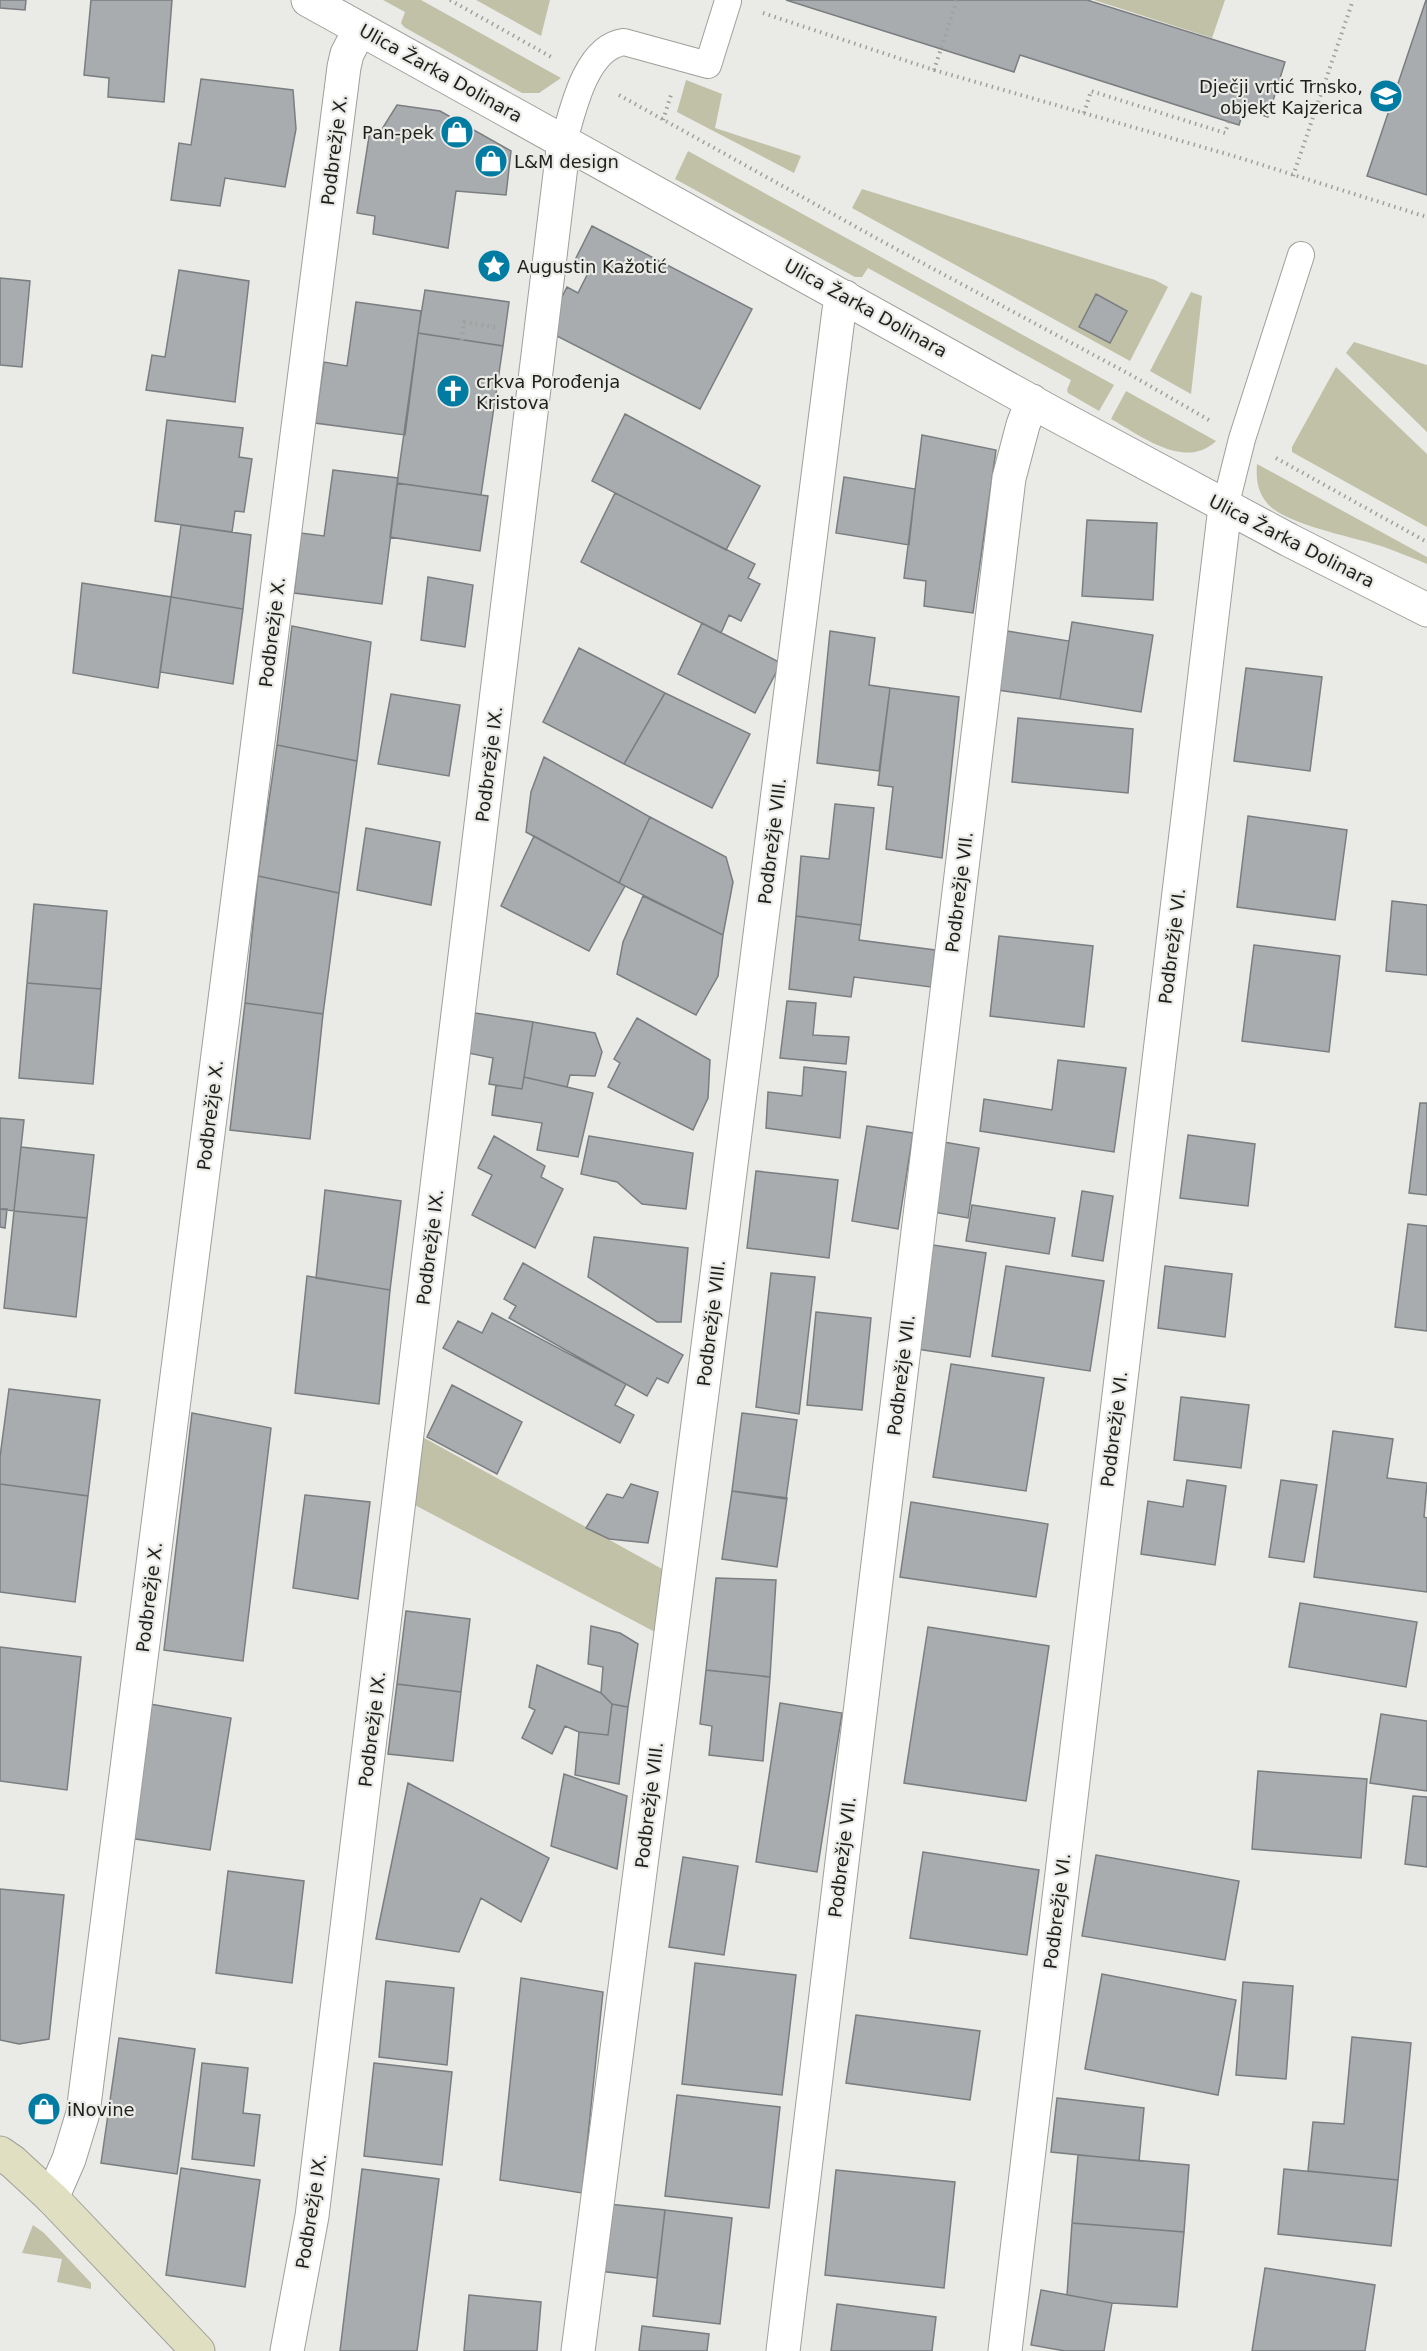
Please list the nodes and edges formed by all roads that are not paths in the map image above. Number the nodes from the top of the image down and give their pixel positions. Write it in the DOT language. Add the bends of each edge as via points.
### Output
graph roads {
  1 [pos="308,0"];
  2 [pos="728,1"];
  3 [pos="360,29"];
  4 [pos="564,141"];
  5 [pos="1301,255"];
  6 [pos="845,297"];
  7 [pos="1032,401"];
  8 [pos="1225,507"];
  9 [pos="1427,610"];
  10 [pos="0,2153"];
  11 [pos="52,2198"];
  12 [pos="197,2350"];
  13 [pos="287,2351"];
  14 [pos="578,2351"];
  15 [pos="783,2351"];
  16 [pos="1005,2351"];
  1 -- 3 [label="street, Ulica Žarka Dolinara"];
  2 -- 4 [label="lane" via="708,65 624,42 603,51 577,92"];
  3 -- 4 [label="street, Ulica Žarka Dolinara"];
  3 -- 11 [label="street, Podbrežje X." via="347,54 343,79 83,2114"];
  4 -- 6 [label="street, Ulica Žarka Dolinara"];
  4 -- 13 [label="street, Podbrežje IX." via="312,2216"];
  5 -- 8 [label="lane" via="1242,439"];
  6 -- 7 [label="street, Ulica Žarka Dolinara"];
  6 -- 14 [label="street, Podbrežje VIII." via="839,310"];
  7 -- 8 [label="street, Ulica Žarka Dolinara"];
  7 -- 15 [label="street, Podbrežje VII." via="1009,478"];
  8 -- 9 [label="street, Ulica Žarka Dolinara"];
  8 -- 16 [label="street, Podbrežje VI."];
  10 -- 11 [label="street"];
  11 -- 12 [label="street"];
}
